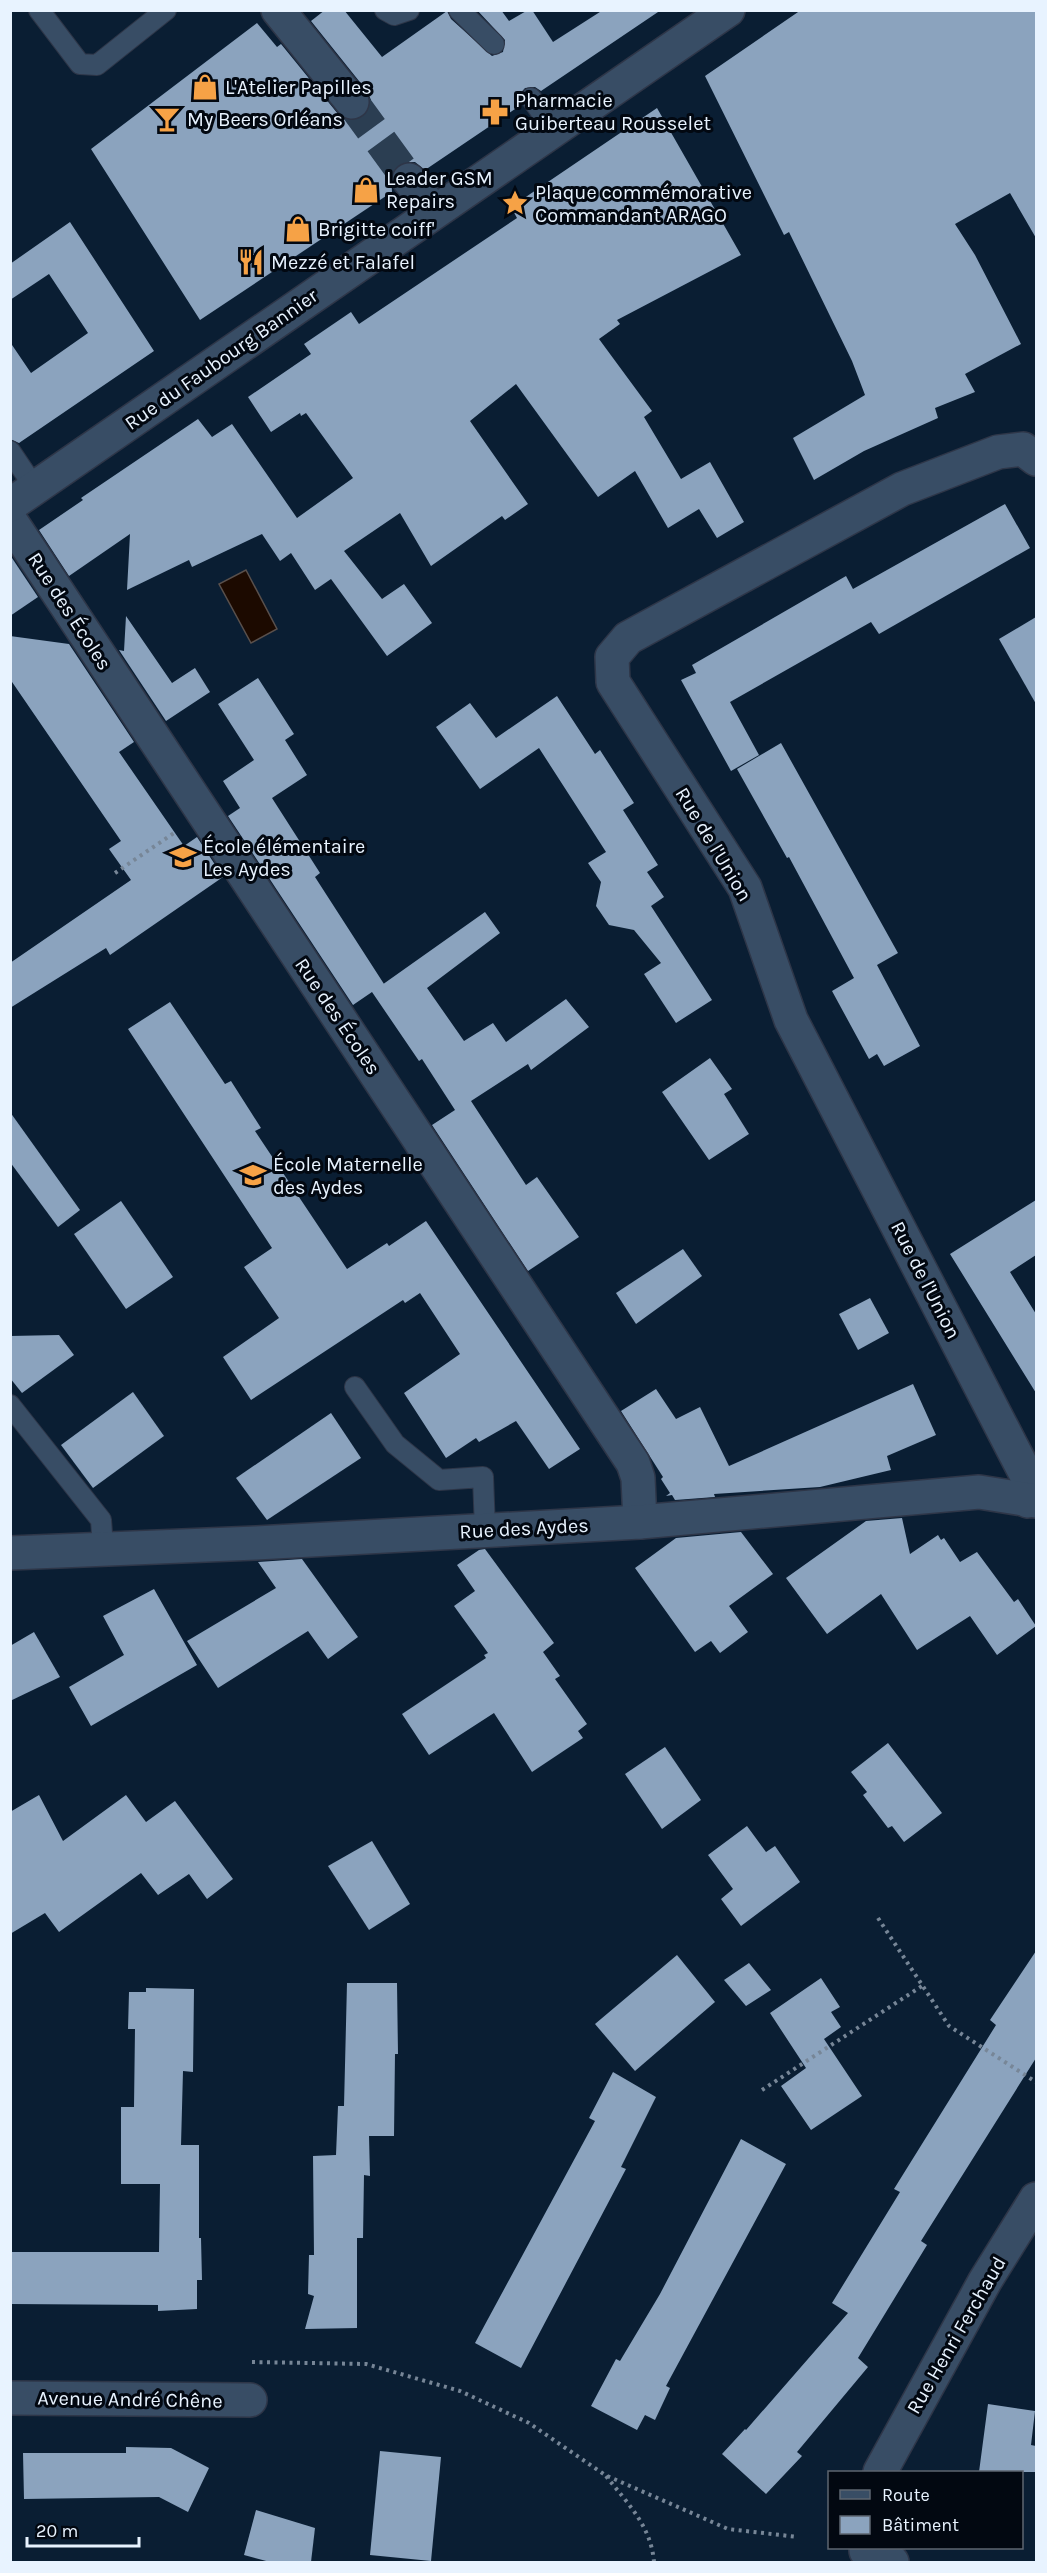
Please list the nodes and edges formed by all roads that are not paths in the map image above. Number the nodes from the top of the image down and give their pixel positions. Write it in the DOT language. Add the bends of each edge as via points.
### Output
graph roads {
  1 [pos="39,10"];
  2 [pos="166,10"];
  3 [pos="278,10"];
  4 [pos="385,10"];
  5 [pos="409,10"];
  6 [pos="459,10"];
  7 [pos="728,10"];
  8 [pos="494,44"];
  9 [pos="531,98"];
  10 [pos="352,102"];
  11 [pos="554,130"];
  12 [pos="409,180"];
  13 [pos="434,211"];
  14 [pos="10,451"];
  15 [pos="1036,459"];
  16 [pos="22,497"];
  17 [pos="10,520"];
  18 [pos="355,1387"];
  19 [pos="10,1405"];
  20 [pos="1032,1501"];
  21 [pos="640,1522"];
  22 [pos="485,1529"];
  23 [pos="103,1547"];
  24 [pos="10,1553"];
  25 [pos="1036,2199"];
  26 [pos="1026,2239"];
  27 [pos="10,2398"];
  28 [pos="250,2400"];
  29 [pos="881,2471"];
  1 -- 2 [label="lane" via="80,64 97,65"];
  3 -- 10 [label="street"];
  4 -- 5 [label="lane" via="394,15"];
  6 -- 8 [label="lane"];
  7 -- 11 [label="street, Rue du Faubourg Bannier"];
  9 -- 11 [label="lane"];
  11 -- 13 [label="street, Rue du Faubourg Bannier"];
  12 -- 13 [label="street"];
  13 -- 16 [label="street, Rue du Faubourg Bannier"];
  14 -- 16 [label="lane"];
  15 -- 20 [label="street, Rue de l'Union" via="1023,449 998,452 902,489 628,638 612,657 614,682 745,888 791,1020 1032,1484"];
  17 -- 21 [label="street, Rue des Écoles" via="633,1463 638,1478"];
  18 -- 22 [label="lane" via="395,1444 439,1480 483,1477"];
  19 -- 23 [label="lane" via="101,1520"];
  20 -- 21 [label="street, Rue des Aydes" via="979,1492"];
  21 -- 22 [label="street, Rue des Aydes"];
  22 -- 23 [label="street, Rue des Aydes"];
  23 -- 24 [label="street, Rue des Aydes"];
  25 -- 26 [label="street, Rue Henri Ferchaud"];
  26 -- 29 [label="street, Rue Henri Ferchaud" via="985,2281"];
  27 -- 28 [label="street, Avenue André Chêne"];
}
